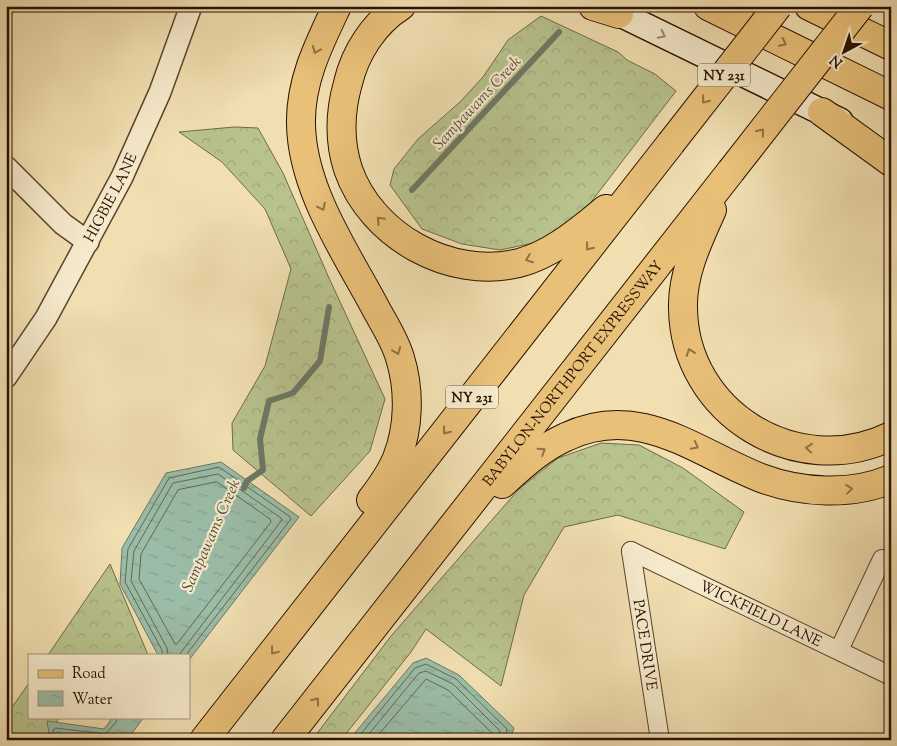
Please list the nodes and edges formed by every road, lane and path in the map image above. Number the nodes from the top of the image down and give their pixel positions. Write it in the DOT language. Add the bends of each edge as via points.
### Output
graph roads {
  1 [pos="191,6"];
  2 [pos="337,6"];
  3 [pos="401,6"];
  4 [pos="708,6"];
  5 [pos="778,6"];
  6 [pos="809,6"];
  7 [pos="860,6"];
  8 [pos="605,9"];
  9 [pos="891,46"];
  10 [pos="891,96"];
  11 [pos="822,112"];
  12 [pos="891,146"];
  13 [pos="891,162"];
  14 [pos="6,167"];
  15 [pos="731,170"];
  16 [pos="640,182"];
  17 [pos="88,242"];
  18 [pos="6,377"];
  19 [pos="891,436"];
  20 [pos="891,479"];
  21 [pos="441,542"];
  22 [pos="631,551"];
  23 [pos="882,559"];
  24 [pos="304,613"];
  25 [pos="838,650"];
  26 [pos="891,676"];
  27 [pos="204,740"];
  28 [pos="286,740"];
  29 [pos="660,740"];
  1 -- 17 [label="street, HIGBIE LANE" via="148,121"];
  2 -- 24 [label="main road, one-way" via="306,77 300,124 305,160 322,208 398,351 406,386 406,415 397,460 357,519"];
  16 -- 3 [label="main road, one-way" via="563,242 520,262 502,266 466,264 432,256 404,240 376,216 354,184 341,131 345,94 356,59 374,31"];
  4 -- 10 [label="main road, one-way"];
  5 -- 16 [label="main road, NY 231, one-way, bridge"];
  6 -- 9 [label="main road"];
  15 -- 7 [label="main road, BABYLON-NORTHPORT EXPRESSWAY, one-way, bridge"];
  8 -- 11 [label="main road, one-way"];
  11 -- 12 [label="main road"];
  11 -- 13 [label="main road"];
  14 -- 17 [label="street" via="63,224"];
  19 -- 15 [label="main road, one-way" via="861,447 843,449 802,448 782,443 756,431 729,412 704,381 687,347 684,290 694,252"];
  15 -- 21 [label="main road, BABYLON-NORTHPORT EXPRESSWAY"];
  16 -- 24 [label="main road, NY 231, one-way"];
  17 -- 18 [label="street, HIGBIE LANE" via="46,318"];
  21 -- 20 [label="main road, one-way" via="535,455 565,437 600,426 634,425 667,434 761,478 802,489 845,489"];
  28 -- 21 [label="main road, BABYLON-NORTHPORT EXPRESSWAY, one-way"];
  22 -- 25 [label="street, WICKFIELD LANE"];
  22 -- 29 [label="street, PACE DRIVE"];
  23 -- 25 [label="street"];
  24 -- 27 [label="main road, NY 231, one-way"];
  25 -- 26 [label="street, WICKFIELD LANE"];
}
